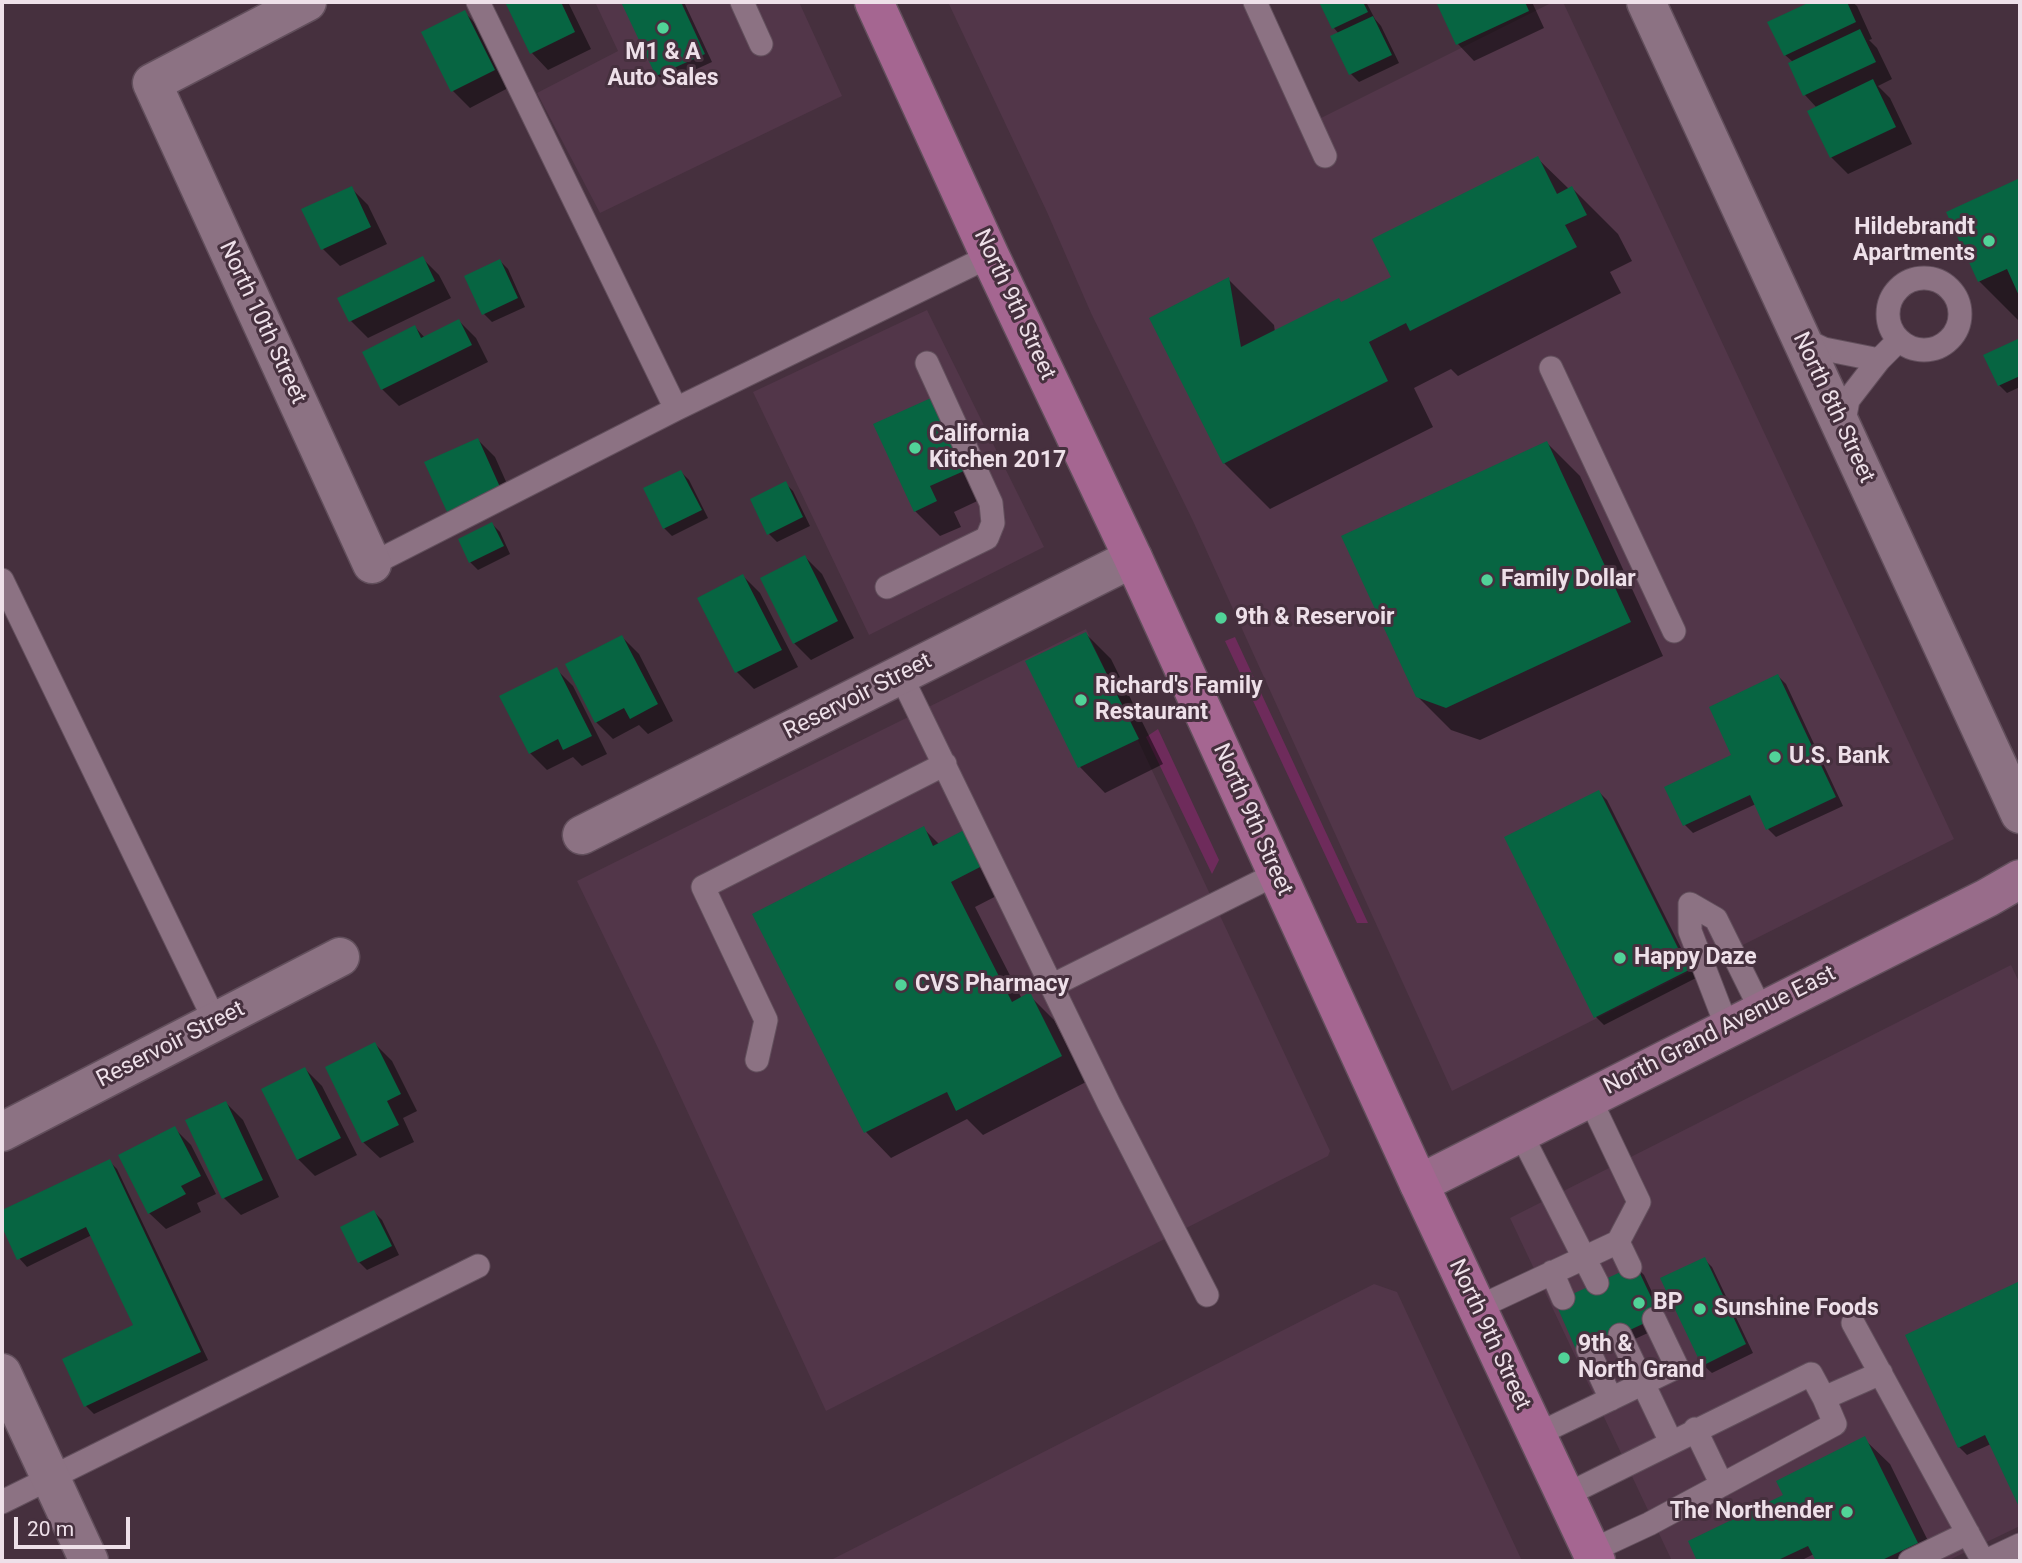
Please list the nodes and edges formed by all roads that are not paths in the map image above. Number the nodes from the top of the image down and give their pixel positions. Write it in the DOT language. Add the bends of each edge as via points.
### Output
graph roads {
  1 [pos="307,2"];
  2 [pos="478,2"];
  3 [pos="742,2"];
  4 [pos="874,2"];
  5 [pos="1255,2"];
  6 [pos="1646,2"];
  7 [pos="761,44"];
  8 [pos="1325,156"];
  9 [pos="990,256"];
  10 [pos="1801,338"];
  11 [pos="1899,340"];
  12 [pos="1879,359"];
  13 [pos="927,363"];
  14 [pos="1551,368"];
  15 [pos="676,409"];
  16 [pos="1842,430"];
  17 [pos="1133,558"];
  18 [pos="372,564"];
  19 [pos="2,580"];
  20 [pos="887,587"];
  21 [pos="1674,631"];
  22 [pos="901,676"];
  23 [pos="945,764"];
  24 [pos="2020,814"];
  25 [pos="582,835"];
  26 [pos="1276,874"];
  27 [pos="2020,879"];
  28 [pos="340,957"];
  29 [pos="1053,985"];
  30 [pos="1761,1010"];
  31 [pos="216,1023"];
  32 [pos="1727,1027"];
  33 [pos="757,1060"];
  34 [pos="1589,1097"];
  35 [pos="2,1132"];
  36 [pos="1520,1132"];
  37 [pos="1419,1184"];
  38 [pos="1618,1242"];
  39 [pos="1586,1257"];
  40 [pos="478,1266"];
  41 [pos="1630,1267"];
  42 [pos="1552,1272"];
  43 [pos="1597,1283"];
  44 [pos="1207,1295"];
  45 [pos="1563,1298"];
  46 [pos="1477,1308"];
  47 [pos="1654,1319"];
  48 [pos="1853,1323"];
  49 [pos="1620,1335"];
  50 [pos="1588,1349"];
  51 [pos="2,1373"];
  52 [pos="1881,1373"];
  53 [pos="1644,1383"];
  54 [pos="1824,1398"];
  55 [pos="1611,1399"];
  56 [pos="1695,1429"];
  57 [pos="1536,1435"];
  58 [pos="1671,1442"];
  59 [pos="50,1477"];
  60 [pos="1723,1485"];
  61 [pos="1564,1496"];
  62 [pos="2,1502"];
  63 [pos="1968,1533"];
  64 [pos="2020,1545"];
  65 [pos="1593,1556"];
  66 [pos="89,1561"];
  67 [pos="1910,1561"];
  68 [pos="1985,1561"];
  1 -- 18 [label="street, North 10th Street" via="152,83"];
  2 -- 15 [label="lane"];
  3 -- 7 [label="lane"];
  4 -- 9 [label="main road, North 9th Street"];
  5 -- 8 [label="lane"];
  6 -- 10 [label="street, North 8th Street"];
  9 -- 15 [label="lane"];
  9 -- 17 [label="main road, North 9th Street"];
  10 -- 12 [label="lane" via="1824,349"];
  10 -- 16 [label="street, North 8th Street"];
  11 -- 12 [label="lane"];
  12 -- 16 [label="lane" via="1848,400"];
  13 -- 20 [label="lane" via="990,503 993,523 988,538"];
  14 -- 21 [label="lane"];
  15 -- 18 [label="lane"];
  16 -- 24 [label="street, North 8th Street"];
  17 -- 22 [label="street, Reservoir Street"];
  17 -- 26 [label="main road, North 9th Street"];
  19 -- 31 [label="lane"];
  22 -- 23 [label="lane"];
  22 -- 25 [label="street, Reservoir Street"];
  23 -- 29 [label="lane"];
  23 -- 33 [label="lane" via="703,887 766,1020"];
  26 -- 29 [label="lane"];
  26 -- 37 [label="main road, North 9th Street"];
  27 -- 30 [label="main road, North Grand Avenue East"];
  28 -- 31 [label="street, Reservoir Street"];
  29 -- 44 [label="lane"];
  30 -- 32 [label="main road, North Grand Avenue East"];
  30 -- 32 [label="lane" via="1716,919 1690,904 1690,931"];
  31 -- 35 [label="street, Reservoir Street"];
  32 -- 34 [label="main road, North Grand Avenue East"];
  34 -- 36 [label="main road, North Grand Avenue East"];
  34 -- 38 [label="lane" via="1639,1202"];
  36 -- 37 [label="main road, North Grand Avenue East"];
  36 -- 39 [label="lane"];
  37 -- 46 [label="main road, North 9th Street"];
  38 -- 39 [label="lane"];
  38 -- 41 [label="lane"];
  39 -- 42 [label="lane"];
  39 -- 43 [label="lane"];
  40 -- 59 [label="lane"];
  42 -- 45 [label="lane"];
  42 -- 46 [label="lane"];
  46 -- 57 [label="main road, North 9th Street"];
  47 -- 53 [label="lane" via="1677,1367"];
  48 -- 52 [label="lane"];
  49 -- 53 [label="lane"];
  50 -- 55 [label="lane"];
  51 -- 59 [label="street"];
  52 -- 54 [label="lane"];
  52 -- 63 [label="lane"];
  53 -- 55 [label="lane"];
  53 -- 58 [label="lane"];
  54 -- 56 [label="lane" via="1811,1374"];
  54 -- 60 [label="lane" via="1835,1424"];
  55 -- 57 [label="lane"];
  56 -- 58 [label="lane"];
  56 -- 60 [label="lane"];
  57 -- 61 [label="main road, North 9th Street"];
  58 -- 61 [label="lane"];
  59 -- 62 [label="lane"];
  59 -- 66 [label="street"];
  60 -- 65 [label="lane"];
  61 -- 65 [label="main road, North 9th Street"];
  63 -- 67 [label="lane"];
  63 -- 68 [label="lane"];
  64 -- 68 [label="lane"];
}
